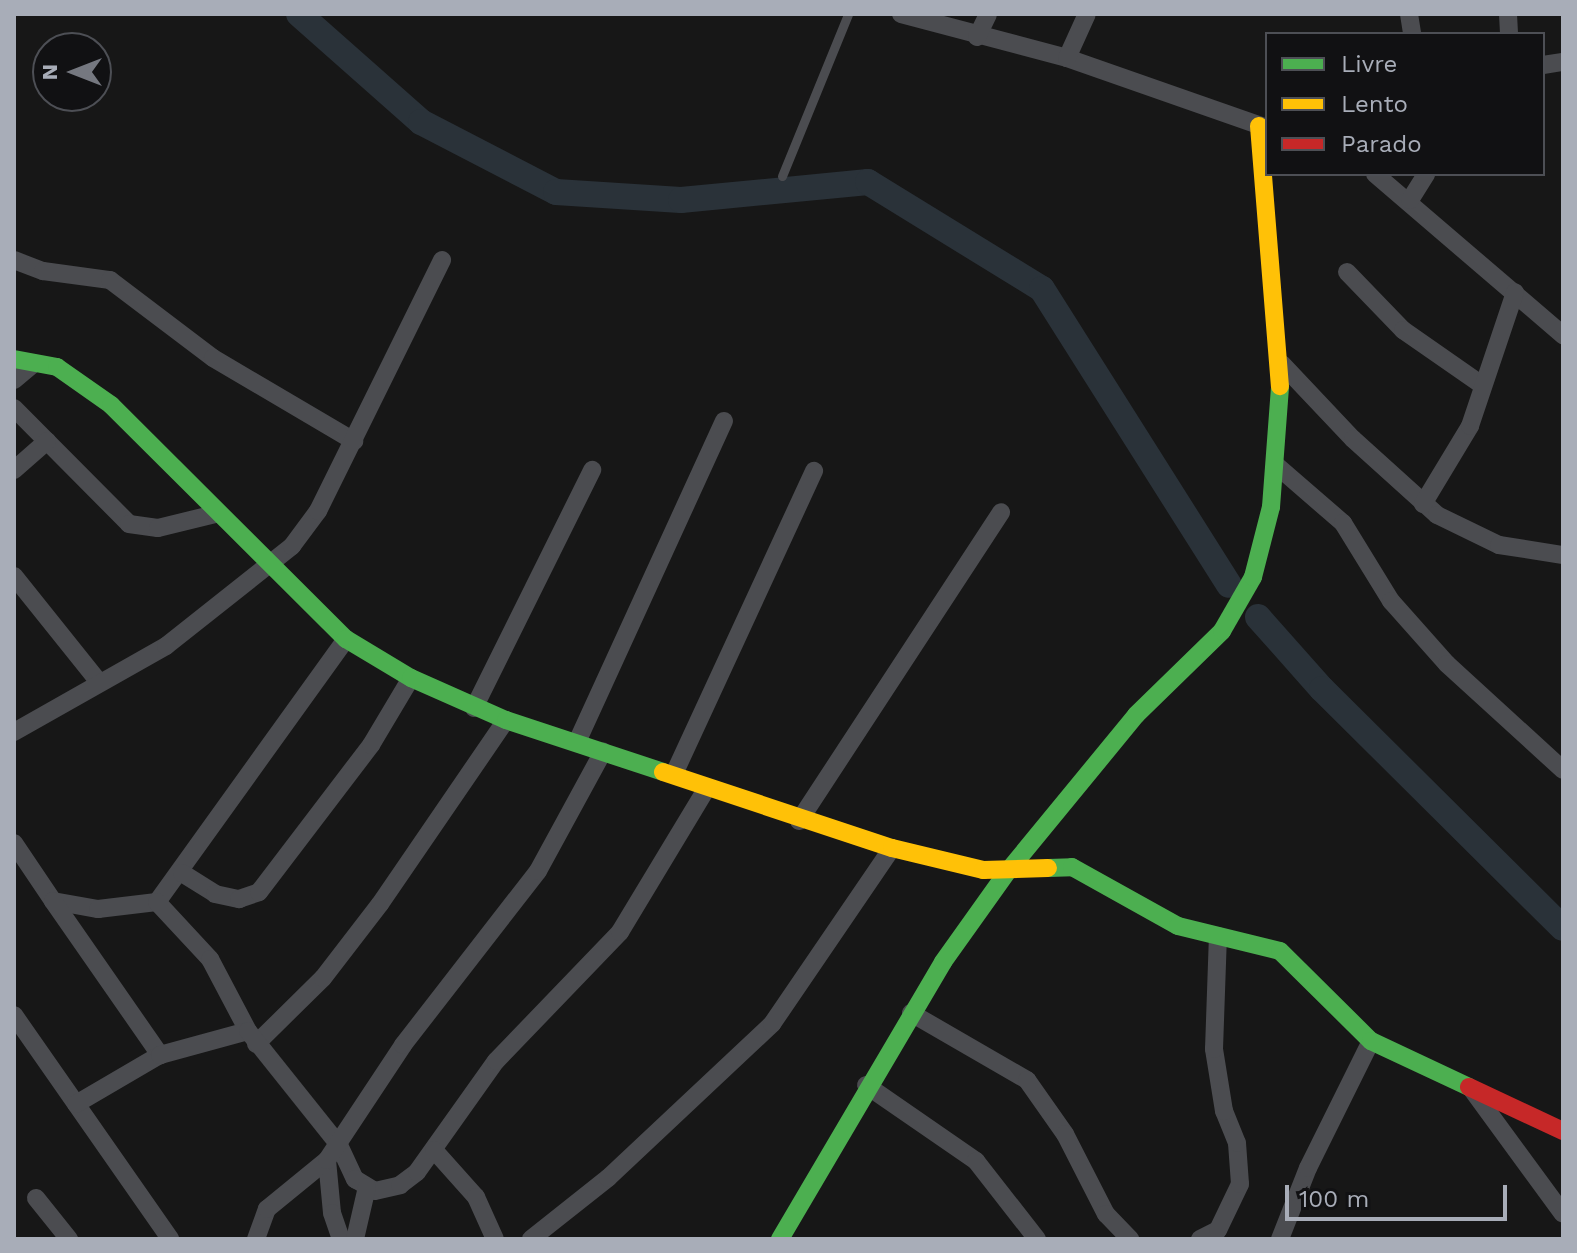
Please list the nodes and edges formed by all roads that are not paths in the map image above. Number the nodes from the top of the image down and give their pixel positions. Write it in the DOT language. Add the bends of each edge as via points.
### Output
graph roads {
  1 [pos="848,14"];
  2 [pos="988,14"];
  3 [pos="1087,14"];
  4 [pos="908,15"];
  5 [pos="977,37"];
  6 [pos="1067,58"];
  7 [pos="1263,127"];
  8 [pos="1265,152"];
  9 [pos="782,176"];
  10 [pos="1267,176"];
  11 [pos="1378,176"];
  12 [pos="1425,176"];
  13 [pos="1410,200"];
  14 [pos="14,260"];
  15 [pos="442,260"];
  16 [pos="1347,272"];
  17 [pos="1515,292"];
  18 [pos="1563,335"];
  19 [pos="14,359"];
  20 [pos="34,363"];
  21 [pos="1282,364"];
  22 [pos="14,380"];
  23 [pos="1482,385"];
  24 [pos="14,408"];
  25 [pos="724,421"];
  26 [pos="47,441"];
  27 [pos="354,441"];
  28 [pos="1276,465"];
  29 [pos="14,470"];
  30 [pos="592,470"];
  31 [pos="814,471"];
  32 [pos="1423,504"];
  33 [pos="1001,512"];
  34 [pos="215,514"];
  35 [pos="1563,555"];
  36 [pos="273,563"];
  37 [pos="14,576"];
  38 [pos="346,639"];
  39 [pos="411,678"];
  40 [pos="98,681"];
  41 [pos="474,708"];
  42 [pos="506,720"];
  43 [pos="14,732"];
  44 [pos="577,742"];
  45 [pos="603,752"];
  46 [pos="1563,770"];
  47 [pos="674,774"];
  48 [pos="707,788"];
  49 [pos="799,821"];
  50 [pos="14,843"];
  51 [pos="892,848"];
  52 [pos="1008,871"];
  53 [pos="182,873"];
  54 [pos="53,901"];
  55 [pos="157,902"];
  56 [pos="1218,936"];
  57 [pos="911,1013"];
  58 [pos="14,1015"];
  59 [pos="252,1037"];
  60 [pos="1371,1041"];
  61 [pos="160,1055"];
  62 [pos="866,1085"];
  63 [pos="1472,1089"];
  64 [pos="76,1104"];
  65 [pos="1563,1131"];
  66 [pos="339,1145"];
  67 [pos="434,1150"];
  68 [pos="327,1160"];
  69 [pos="367,1187"];
  70 [pos="36,1198"];
  71 [pos="1563,1214"];
  72 [pos="69,1239"];
  73 [pos="170,1239"];
  74 [pos="256,1239"];
  75 [pos="341,1239"];
  76 [pos="355,1239"];
  77 [pos="495,1239"];
  78 [pos="531,1239"];
  79 [pos="780,1239"];
  80 [pos="1037,1239"];
  81 [pos="1130,1239"];
  82 [pos="1200,1239"];
  83 [pos="1280,1239"];
  1 -- 9 [label="lane"];
  2 -- 5 [label="street"];
  3 -- 6 [label="street"];
  4 -- 5 [label="street"];
  5 -- 6 [label="street"];
  6 -- 7 [label="street"];
  7 -- 8 [label="street"];
  10 -- 21 [label="street"];
  11 -- 13 [label="street"];
  12 -- 13 [label="street"];
  13 -- 17 [label="street"];
  14 -- 27 [label="street" via="43,271 110,280 213,358"];
  15 -- 27 [label="street"];
  16 -- 23 [label="street" via="1403,330"];
  17 -- 18 [label="street"];
  17 -- 23 [label="street"];
  19 -- 20 [label="street"];
  20 -- 22 [label="street"];
  20 -- 34 [label="street" via="57,367 111,405"];
  21 -- 28 [label="street"];
  21 -- 32 [label="street"];
  23 -- 32 [label="street" via="1470,426"];
  24 -- 26 [label="street"];
  25 -- 44 [label="street"];
  26 -- 29 [label="street"];
  26 -- 34 [label="street" via="129,524 158,528"];
  27 -- 36 [label="street" via="318,511"];
  28 -- 46 [label="street" via="1343,523 1391,601 1447,664"];
  28 -- 52 [label="street" via="1268,529 1238,609 1188,667 1136,715"];
  30 -- 41 [label="street"];
  31 -- 47 [label="street"];
  32 -- 35 [label="street" via="1476,538"];
  33 -- 49 [label="street"];
  34 -- 36 [label="street"];
  36 -- 38 [label="street"];
  36 -- 40 [label="street" via="166,646"];
  37 -- 40 [label="street"];
  38 -- 39 [label="street"];
  38 -- 53 [label="street"];
  39 -- 41 [label="street"];
  39 -- 53 [label="street" via="371,745 259,892 239,899 215,894"];
  40 -- 43 [label="street"];
  41 -- 42 [label="street"];
  42 -- 44 [label="street"];
  42 -- 59 [label="street" via="323,978"];
  44 -- 45 [label="street"];
  45 -- 47 [label="street"];
  45 -- 66 [label="street" via="547,858 403,1045"];
  47 -- 48 [label="street"];
  48 -- 49 [label="street"];
  48 -- 67 [label="street" via="629,920 577,982 478,1082"];
  49 -- 51 [label="street"];
  50 -- 54 [label="street"];
  51 -- 52 [label="street"];
  51 -- 78 [label="street" via="772,1024 608,1178"];
  52 -- 56 [label="street" via="1072,867 1164,920"];
  52 -- 57 [label="street"];
  53 -- 55 [label="street"];
  54 -- 55 [label="street" via="98,909"];
  54 -- 61 [label="street"];
  55 -- 59 [label="street" via="210,959"];
  56 -- 60 [label="street" via="1280,951"];
  56 -- 82 [label="street" via="1213,1039 1224,1111 1237,1143 1240,1184 1218,1230"];
  57 -- 62 [label="street"];
  57 -- 81 [label="street" via="1027,1080 1065,1134 1106,1214"];
  58 -- 64 [label="street"];
  59 -- 61 [label="street"];
  59 -- 66 [label="street"];
  60 -- 63 [label="street"];
  60 -- 83 [label="street" via="1308,1168"];
  61 -- 64 [label="street"];
  62 -- 79 [label="street"];
  62 -- 80 [label="street" via="976,1161"];
  63 -- 65 [label="street"];
  63 -- 71 [label="street"];
  64 -- 73 [label="street"];
  66 -- 68 [label="street"];
  66 -- 69 [label="street" via="348,1170"];
  67 -- 69 [label="street" via="400,1185 375,1191"];
  67 -- 77 [label="street" via="476,1197"];
  68 -- 74 [label="street" via="267,1209"];
  68 -- 75 [label="street" via="332,1213"];
  69 -- 76 [label="street"];
  70 -- 72 [label="street"];
}
